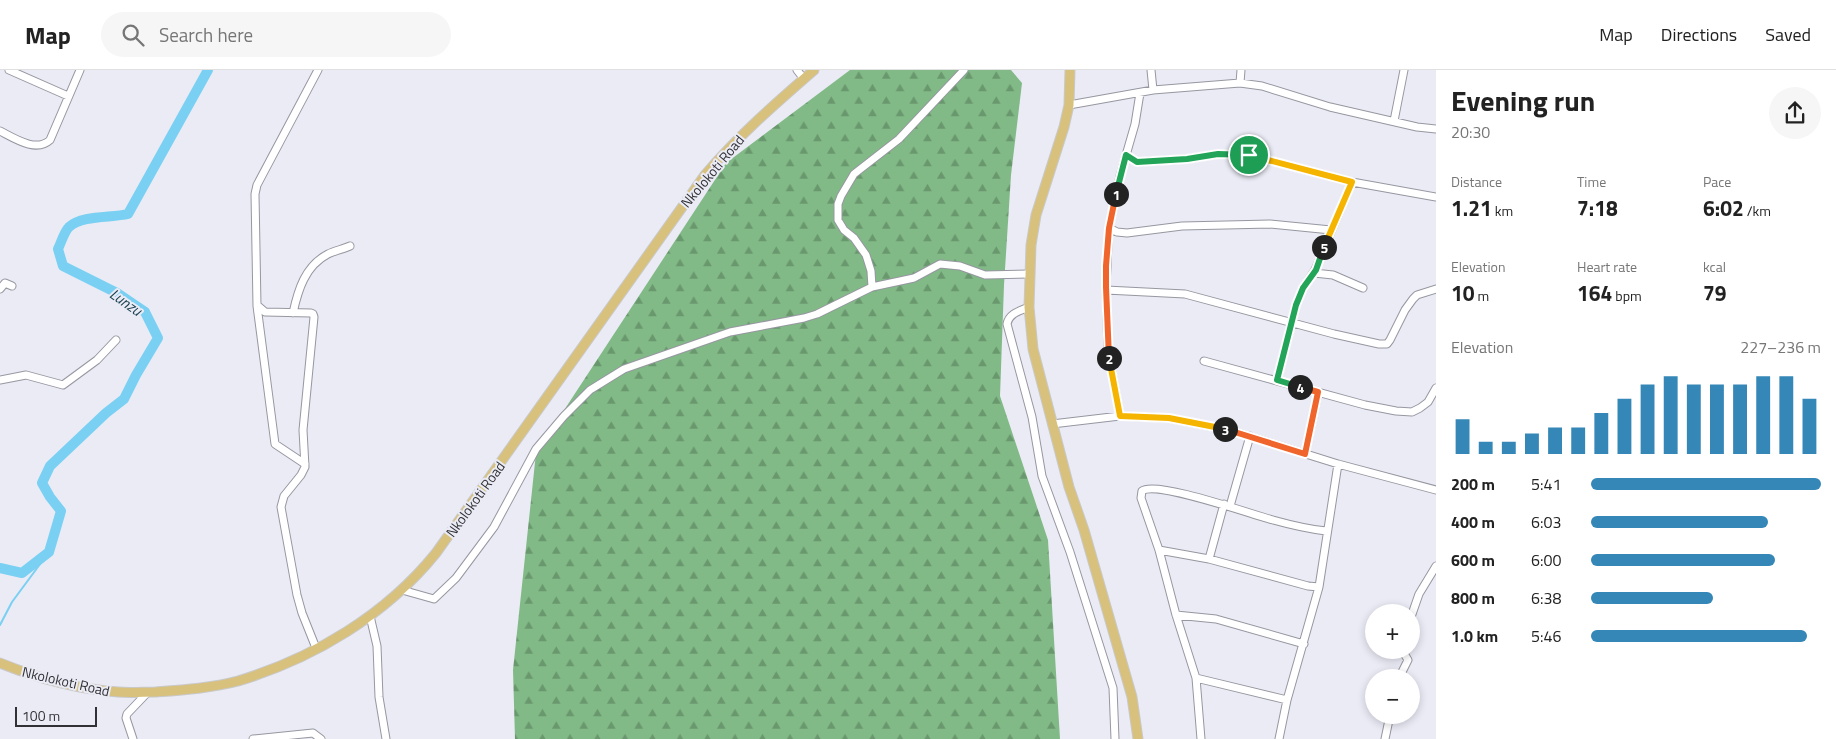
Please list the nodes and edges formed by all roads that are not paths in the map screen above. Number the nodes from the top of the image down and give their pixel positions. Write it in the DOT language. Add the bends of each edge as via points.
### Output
graph roads {
  1 [pos="80,70"];
  2 [pos="318,70"];
  3 [pos="797,70"];
  4 [pos="814,70"];
  5 [pos="964,70"];
  6 [pos="1070,70"];
  7 [pos="1151,70"];
  8 [pos="1241,70"];
  9 [pos="1404,70"];
  10 [pos="12,71"];
  11 [pos="804,79"];
  12 [pos="1240,83"];
  13 [pos="1154,90"];
  14 [pos="1140,93"];
  15 [pos="68,96"];
  16 [pos="1069,105"];
  17 [pos="1394,121"];
  18 [pos="1436,129"];
  19 [pos="0,131"];
  20 [pos="1126,155"];
  21 [pos="1352,182"];
  22 [pos="1436,197"];
  23 [pos="1109,228"];
  24 [pos="1331,230"];
  25 [pos="350,246"];
  26 [pos="1314,272"];
  27 [pos="1030,274"];
  28 [pos="12,286"];
  29 [pos="872,287"];
  30 [pos="1363,288"];
  31 [pos="0,289"];
  32 [pos="1106,290"];
  33 [pos="1436,290"];
  34 [pos="257,306"];
  35 [pos="1029,306"];
  36 [pos="293,313"];
  37 [pos="1292,322"];
  38 [pos="116,340"];
  39 [pos="1204,361"];
  40 [pos="0,380"];
  41 [pos="1277,380"];
  42 [pos="1436,388"];
  43 [pos="1318,392"];
  44 [pos="1120,416"];
  45 [pos="1052,424"];
  46 [pos="1250,436"];
  47 [pos="1305,454"];
  48 [pos="305,464"];
  49 [pos="1338,464"];
  50 [pos="1436,490"];
  51 [pos="1227,505"];
  52 [pos="1326,531"];
  53 [pos="1158,550"];
  54 [pos="1210,559"];
  55 [pos="1436,566"];
  56 [pos="1319,587"];
  57 [pos="402,590"];
  58 [pos="1416,604"];
  59 [pos="1176,615"];
  60 [pos="370,616"];
  61 [pos="1304,644"];
  62 [pos="316,648"];
  63 [pos="0,663"];
  64 [pos="1196,678"];
  65 [pos="148,692"];
  66 [pos="1288,700"];
  67 [pos="1388,724"];
  68 [pos="134,739"];
  69 [pos="253,739"];
  70 [pos="321,739"];
  71 [pos="386,739"];
  72 [pos="1115,739"];
  73 [pos="1138,739"];
  74 [pos="1201,739"];
  75 [pos="1279,739"];
  76 [pos="1385,739"];
  1 -- 15 [label="street"];
  2 -- 34 [label="street" via="256,185"];
  3 -- 11 [label="street"];
  4 -- 11 [label="main road, Nkolokoti Road"];
  5 -- 29 [label="street" via="899,139 854,174 841,196 838,220 866,255"];
  6 -- 16 [label="main road"];
  7 -- 13 [label="street"];
  8 -- 12 [label="street"];
  9 -- 17 [label="street"];
  10 -- 15 [label="street"];
  11 -- 57 [label="main road, Nkolokoti Road" via="762,115 705,175 436,553"];
  12 -- 13 [label="street"];
  12 -- 17 [label="street"];
  13 -- 14 [label="street"];
  14 -- 16 [label="street"];
  14 -- 20 [label="street"];
  15 -- 19 [label="street" via="46,144 27,143"];
  16 -- 27 [label="main road" via="1036,215"];
  17 -- 18 [label="street"];
  20 -- 21 [label="street" via="1137,162 1218,154 1249,155"];
  20 -- 23 [label="street"];
  21 -- 22 [label="street"];
  21 -- 24 [label="street"];
  23 -- 24 [label="street" via="1127,233 1182,226 1270,224"];
  23 -- 32 [label="street"];
  24 -- 26 [label="street"];
  25 -- 36 [label="street" via="327,254 310,270 300,285"];
  26 -- 30 [label="street" via="1333,275"];
  26 -- 37 [label="street" via="1303,288"];
  27 -- 29 [label="street" via="984,276 960,266 940,264 914,278"];
  27 -- 35 [label="main road"];
  28 -- 31 [label="street" via="5,283"];
  29 -- 57 [label="street" via="817,314 730,332 624,369 590,390 536,449 494,527 456,578 434,599"];
  32 -- 37 [label="street" via="1185,294"];
  32 -- 44 [label="street" via="1108,351"];
  33 -- 37 [label="street" via="1413,298 1387,344"];
  34 -- 36 [label="street" via="265,312"];
  34 -- 48 [label="street" via="275,444"];
  35 -- 45 [label="main road" via="1033,349"];
  35 -- 72 [label="street" via="1011,315 1007,324 1032,417 1042,476 1113,688"];
  36 -- 48 [label="street" via="311,313 314,317 303,430"];
  37 -- 41 [label="street"];
  38 -- 40 [label="street" via="97,360 64,385 26,376"];
  39 -- 41 [label="street"];
  41 -- 43 [label="street"];
  42 -- 43 [label="street" via="1428,402 1412,412 1365,405"];
  43 -- 47 [label="street"];
  44 -- 45 [label="street"];
  44 -- 46 [label="street" via="1169,418"];
  45 -- 73 [label="main road" via="1132,697"];
  46 -- 47 [label="street"];
  46 -- 51 [label="street"];
  47 -- 49 [label="street"];
  48 -- 62 [label="street" via="304,472 284,496 281,507 297,595"];
  49 -- 50 [label="street"];
  49 -- 52 [label="street"];
  51 -- 52 [label="street" via="1272,520"];
  51 -- 53 [label="street" via="1175,492 1142,491 1141,498"];
  51 -- 54 [label="street"];
  52 -- 56 [label="street"];
  53 -- 54 [label="street"];
  53 -- 59 [label="street"];
  54 -- 56 [label="street"];
  55 -- 58 [label="street"];
  56 -- 61 [label="street"];
  57 -- 60 [label="main road, Nkolokoti Road"];
  59 -- 61 [label="street" via="1216,619"];
  59 -- 64 [label="street"];
  60 -- 62 [label="main road, Nkolokoti Road"];
  60 -- 71 [label="street" via="377,646 379,697"];
  61 -- 66 [label="street"];
  62 -- 65 [label="main road, Nkolokoti Road" via="298,659 237,681"];
  63 -- 65 [label="main road, Nkolokoti Road" via="40,677 95,689"];
  64 -- 66 [label="street"];
  64 -- 74 [label="street"];
  65 -- 68 [label="street" via="127,714"];
  66 -- 75 [label="street"];
  67 -- 76 [label="street"];
  69 -- 70 [label="street" via="313,733"];
}
